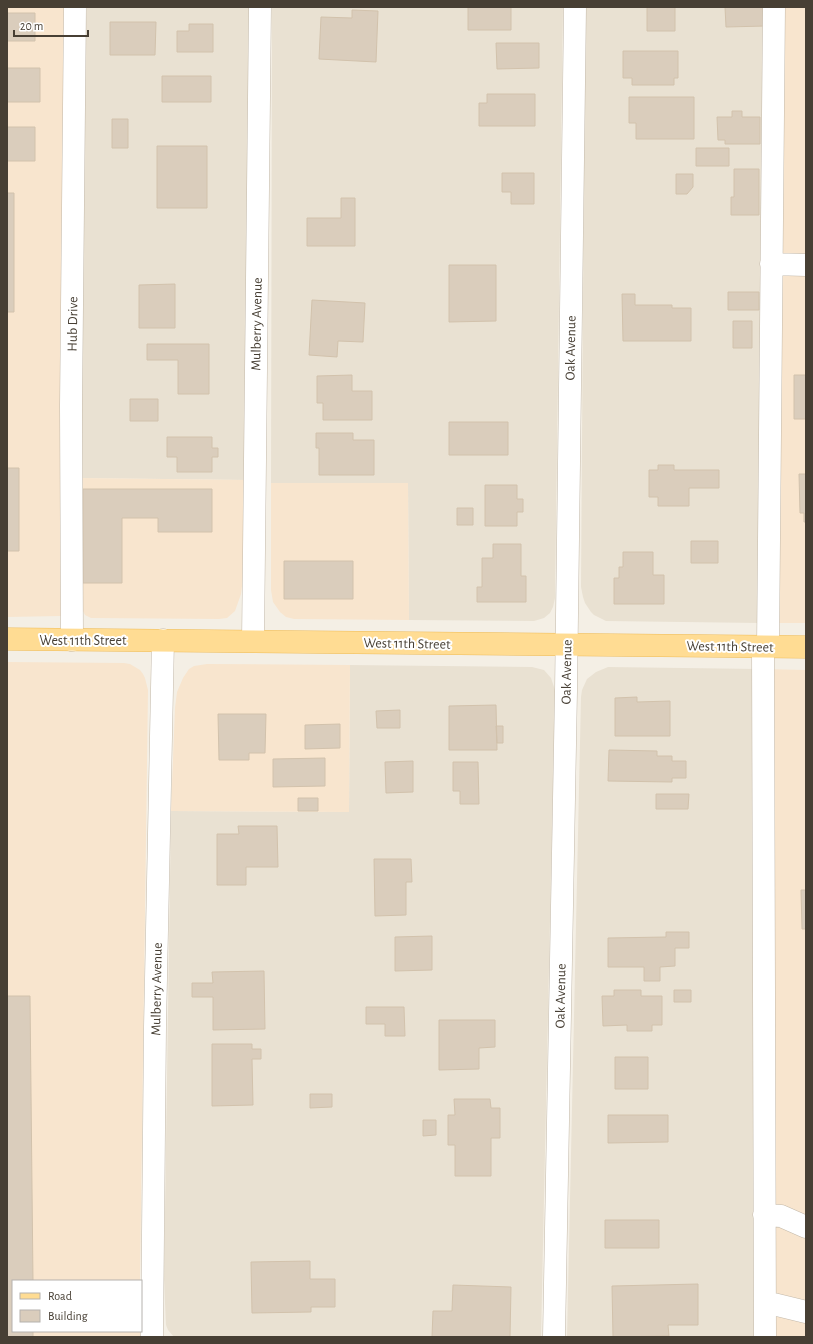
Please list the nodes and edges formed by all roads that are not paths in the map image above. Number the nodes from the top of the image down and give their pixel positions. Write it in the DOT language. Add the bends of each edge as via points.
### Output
graph roads {
  1 [pos="75,7"];
  2 [pos="260,7"];
  3 [pos="575,7"];
  4 [pos="774,7"];
  5 [pos="771,264"];
  6 [pos="806,265"];
  7 [pos="7,639"];
  8 [pos="72,640"];
  9 [pos="163,640"];
  10 [pos="253,641"];
  11 [pos="567,645"];
  12 [pos="766,647"];
  13 [pos="806,647"];
  14 [pos="764,1215"];
  15 [pos="806,1227"];
  16 [pos="765,1302"];
  17 [pos="806,1312"];
  18 [pos="152,1337"];
  19 [pos="554,1337"];
  20 [pos="765,1337"];
  1 -- 8 [label="street, Hub Drive" via="71,406"];
  2 -- 10 [label="street, Mulberry Avenue"];
  3 -- 11 [label="street, Oak Avenue"];
  4 -- 5 [label="street"];
  5 -- 6 [label="street"];
  5 -- 12 [label="street"];
  7 -- 8 [label="main road, West 11th Street"];
  8 -- 9 [label="main road, West 11th Street"];
  9 -- 10 [label="main road, West 11th Street"];
  9 -- 18 [label="street, Mulberry Avenue" via="155,1020"];
  10 -- 11 [label="main road, West 11th Street"];
  11 -- 12 [label="main road, West 11th Street"];
  11 -- 19 [label="street, Oak Avenue"];
  12 -- 13 [label="main road, West 11th Street"];
  12 -- 14 [label="street"];
  14 -- 15 [label="street" via="781,1216"];
  14 -- 16 [label="street"];
  16 -- 17 [label="street"];
  16 -- 20 [label="street"];
}
